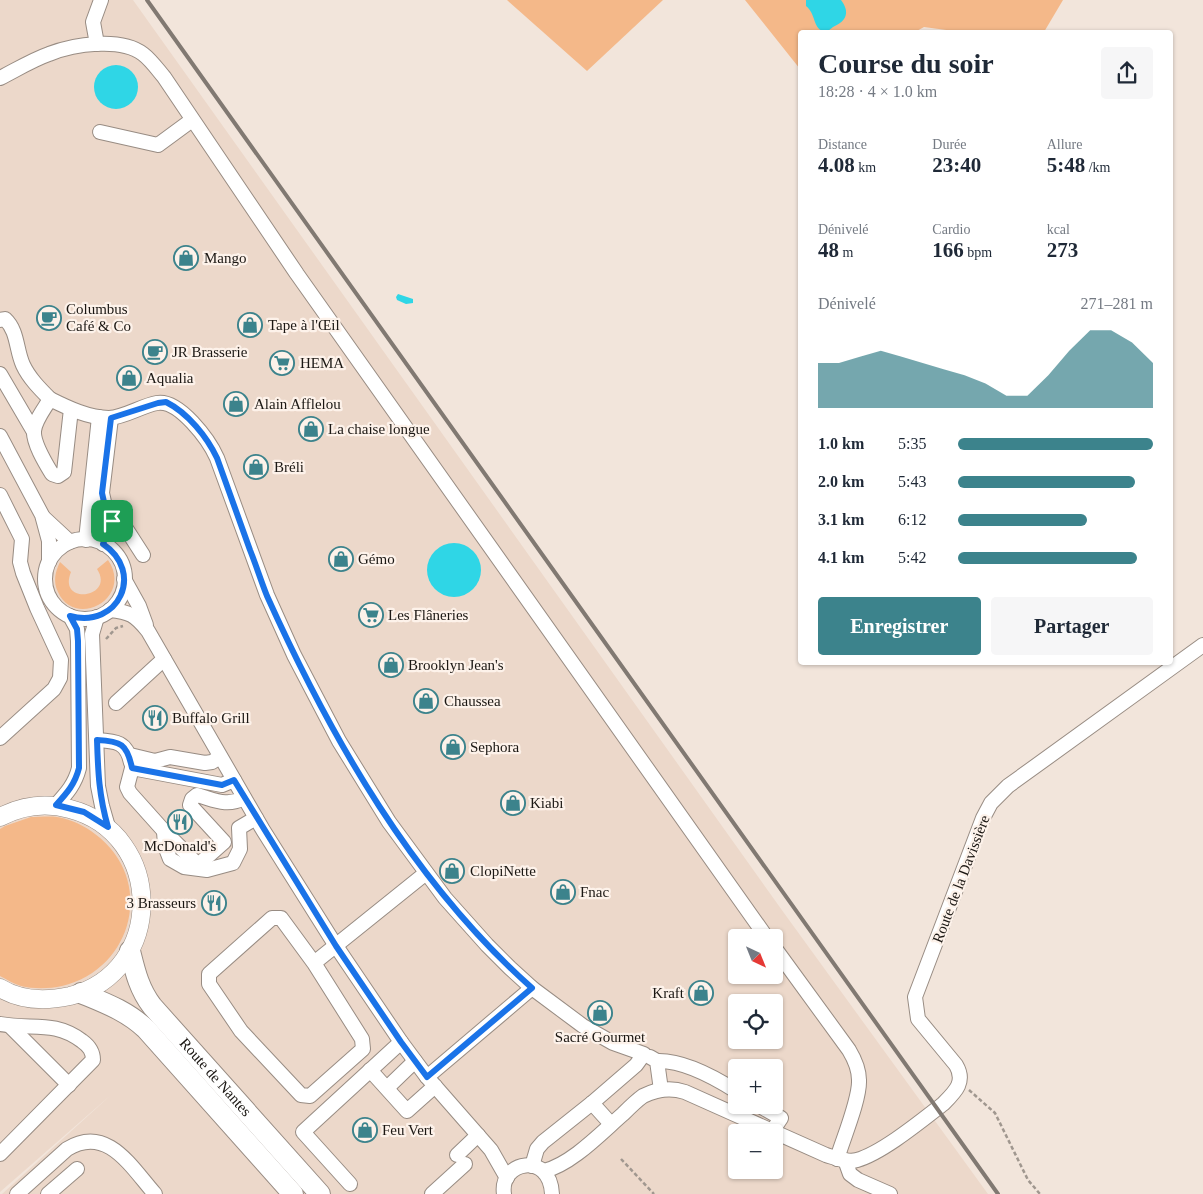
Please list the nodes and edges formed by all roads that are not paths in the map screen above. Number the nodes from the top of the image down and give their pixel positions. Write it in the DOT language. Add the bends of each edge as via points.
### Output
graph roads {
  1 [pos="100,0"];
  2 [pos="97,44"];
  3 [pos="0,78"];
  4 [pos="192,120"];
  5 [pos="100,132"];
  6 [pos="0,320"];
  7 [pos="0,374"];
  8 [pos="50,399"];
  9 [pos="71,409"];
  10 [pos="105,417"];
  11 [pos="34,432"];
  12 [pos="0,436"];
  13 [pos="0,495"];
  14 [pos="42,515"];
  15 [pos="112,521"];
  16 [pos="86,540"];
  17 [pos="70,542"];
  18 [pos="103,544"];
  19 [pos="143,555"];
  20 [pos="49,562"];
  21 [pos="124,579"];
  22 [pos="52,601"];
  23 [pos="37,608"];
  24 [pos="110,610"];
  25 [pos="70,616"];
  26 [pos="97,617"];
  27 [pos="148,631"];
  28 [pos="1203,646"];
  29 [pos="164,659"];
  30 [pos="116,704"];
  31 [pos="0,738"];
  32 [pos="97,740"];
  33 [pos="220,757"];
  34 [pos="131,761"];
  35 [pos="234,780"];
  36 [pos="244,798"];
  37 [pos="56,805"];
  38 [pos="5,810"];
  39 [pos="256,818"];
  40 [pos="108,827"];
  41 [pos="164,831"];
  42 [pos="426,873"];
  43 [pos="761,929"];
  44 [pos="336,946"];
  45 [pos="130,951"];
  46 [pos="783,959"];
  47 [pos="314,963"];
  48 [pos="0,988"];
  49 [pos="532,988"];
  50 [pos="81,993"];
  51 [pos="5,1025"];
  52 [pos="401,1042"];
  53 [pos="644,1054"];
  54 [pos="416,1061"];
  55 [pos="657,1061"];
  56 [pos="370,1070"];
  57 [pos="431,1082"];
  58 [pos="69,1084"];
  59 [pos="728,1087"];
  60 [pos="387,1088"];
  61 [pos="661,1090"];
  62 [pos="592,1103"];
  63 [pos="774,1114"];
  64 [pos="611,1124"];
  65 [pos="759,1124"];
  66 [pos="777,1124"];
  67 [pos="783,1134"];
  68 [pos="478,1136"];
  69 [pos="0,1154"];
  70 [pos="841,1160"];
  71 [pos="77,1169"];
  72 [pos="530,1176"];
  73 [pos="350,1184"];
  74 [pos="17,1194"];
  75 [pos="48,1194"];
  76 [pos="155,1194"];
  77 [pos="293,1194"];
  78 [pos="320,1194"];
  79 [pos="432,1194"];
  80 [pos="504,1194"];
  81 [pos="890,1194"];
  1 -- 2 [label="street" via="93,22"];
  2 -- 3 [label="street" via="49,54"];
  2 -- 4 [label="street" via="127,46 143,54 164,77"];
  4 -- 5 [label="street" via="158,145"];
  4 -- 43 [label="street" via="380,393"];
  6 -- 8 [label="street" via="5,319 12,325 23,366"];
  7 -- 11 [label="street"];
  8 -- 9 [label="street"];
  8 -- 11 [label="street"];
  9 -- 10 [label="street"];
  9 -- 11 [label="street" via="64,472 58,476 52,474 40,452"];
  10 -- 15 [label="street" via="102,493"];
  10 -- 16 [label="street"];
  10 -- 42 [label="street" via="166,402 190,421 211,446 267,595 298,662 339,741 389,822"];
  12 -- 14 [label="street"];
  13 -- 23 [label="street" via="22,539 20,562"];
  14 -- 17 [label="street"];
  14 -- 20 [label="street" via="49,541"];
  15 -- 18 [label="street"];
  15 -- 19 [label="street" via="125,527"];
  16 -- 17 [label="street"];
  16 -- 18 [label="street"];
  17 -- 20 [label="street"];
  18 -- 21 [label="street" via="121,562"];
  20 -- 22 [label="street" via="45,582"];
  21 -- 24 [label="street" via="123,591"];
  21 -- 27 [label="street"];
  22 -- 23 [label="street"];
  22 -- 25 [label="street"];
  23 -- 31 [label="street" via="60,660 60,678 54,690"];
  24 -- 26 [label="street"];
  24 -- 27 [label="street" via="138,618"];
  25 -- 26 [label="street"];
  25 -- 37 [label="street" via="77,629 78,641 79,768 76,780"];
  26 -- 32 [label="street" via="92,634"];
  27 -- 29 [label="street"];
  28 -- 70 [label="street, Route de la Davissière" via="1008,786 991,803 915,997 918,1019 961,1072 961,1082 943,1104 879,1150 856,1160"];
  29 -- 30 [label="street"];
  29 -- 33 [label="street"];
  32 -- 34 [label="street" via="115,741 125,747"];
  32 -- 40 [label="street" via="98,786"];
  33 -- 34 [label="street" via="205,763 170,757"];
  33 -- 35 [label="street"];
  34 -- 35 [label="street" via="222,785"];
  34 -- 41 [label="street" via="127,787 130,794"];
  35 -- 36 [label="street"];
  36 -- 39 [label="street"];
  36 -- 41 [label="street" via="229,804 197,795 192,799 190,806 224,842 198,865"];
  37 -- 38 [label="main road"];
  37 -- 40 [label="main road" via="84,812"];
  39 -- 41 [label="street" via="239,828 240,849 233,863 207,870 184,867 170,860"];
  39 -- 44 [label="street"];
  40 -- 45 [label="main road" via="126,847 138,872 143,898 140,925"];
  42 -- 44 [label="street"];
  42 -- 49 [label="street" via="487,945"];
  44 -- 47 [label="street"];
  44 -- 52 [label="street"];
  45 -- 50 [label="main road" via="109,976"];
  45 -- 78 [label="highway, Route de Nantes" via="138,982 152,1006"];
  46 -- 70 [label="street" via="849,1050 858,1069 858,1092"];
  47 -- 47 [label="street" via="281,918 272,918 209,974 208,984 262,1054 301,1095 310,1096 363,1049 362,1039"];
  48 -- 50 [label="main road" via="31,999 56,999"];
  49 -- 53 [label="street" via="583,1026 613,1043"];
  49 -- 57 [label="street"];
  50 -- 77 [label="highway, Route de Nantes" via="115,1006 138,1021"];
  51 -- 58 [label="street"];
  51 -- 58 [label="street" via="57,1028 90,1046 93,1060"];
  52 -- 54 [label="street"];
  52 -- 56 [label="street"];
  53 -- 55 [label="street"];
  53 -- 62 [label="street" via="636,1065"];
  54 -- 57 [label="street"];
  54 -- 60 [label="street"];
  55 -- 59 [label="street" via="670,1060"];
  55 -- 61 [label="street"];
  56 -- 60 [label="street"];
  56 -- 73 [label="street" via="303,1132"];
  57 -- 60 [label="street" via="407,1111"];
  57 -- 68 [label="street"];
  58 -- 69 [label="street"];
  61 -- 64 [label="street" via="642,1097"];
  61 -- 65 [label="street" via="670,1088 685,1092"];
  62 -- 64 [label="street"];
  62 -- 72 [label="street" via="536,1149"];
  63 -- 66 [label="street" via="781,1118"];
  64 -- 72 [label="street" via="584,1147"];
  67 -- 70 [label="street"];
  68 -- 72 [label="street" via="491,1150"];
  68 -- 79 [label="street"];
  70 -- 81 [label="street" via="858,1180"];
  71 -- 75 [label="street"];
  72 -- 80 [label="street" via="503,1187"];
  74 -- 76 [label="street" via="68,1150 88,1140 101,1142 116,1151"];
}
